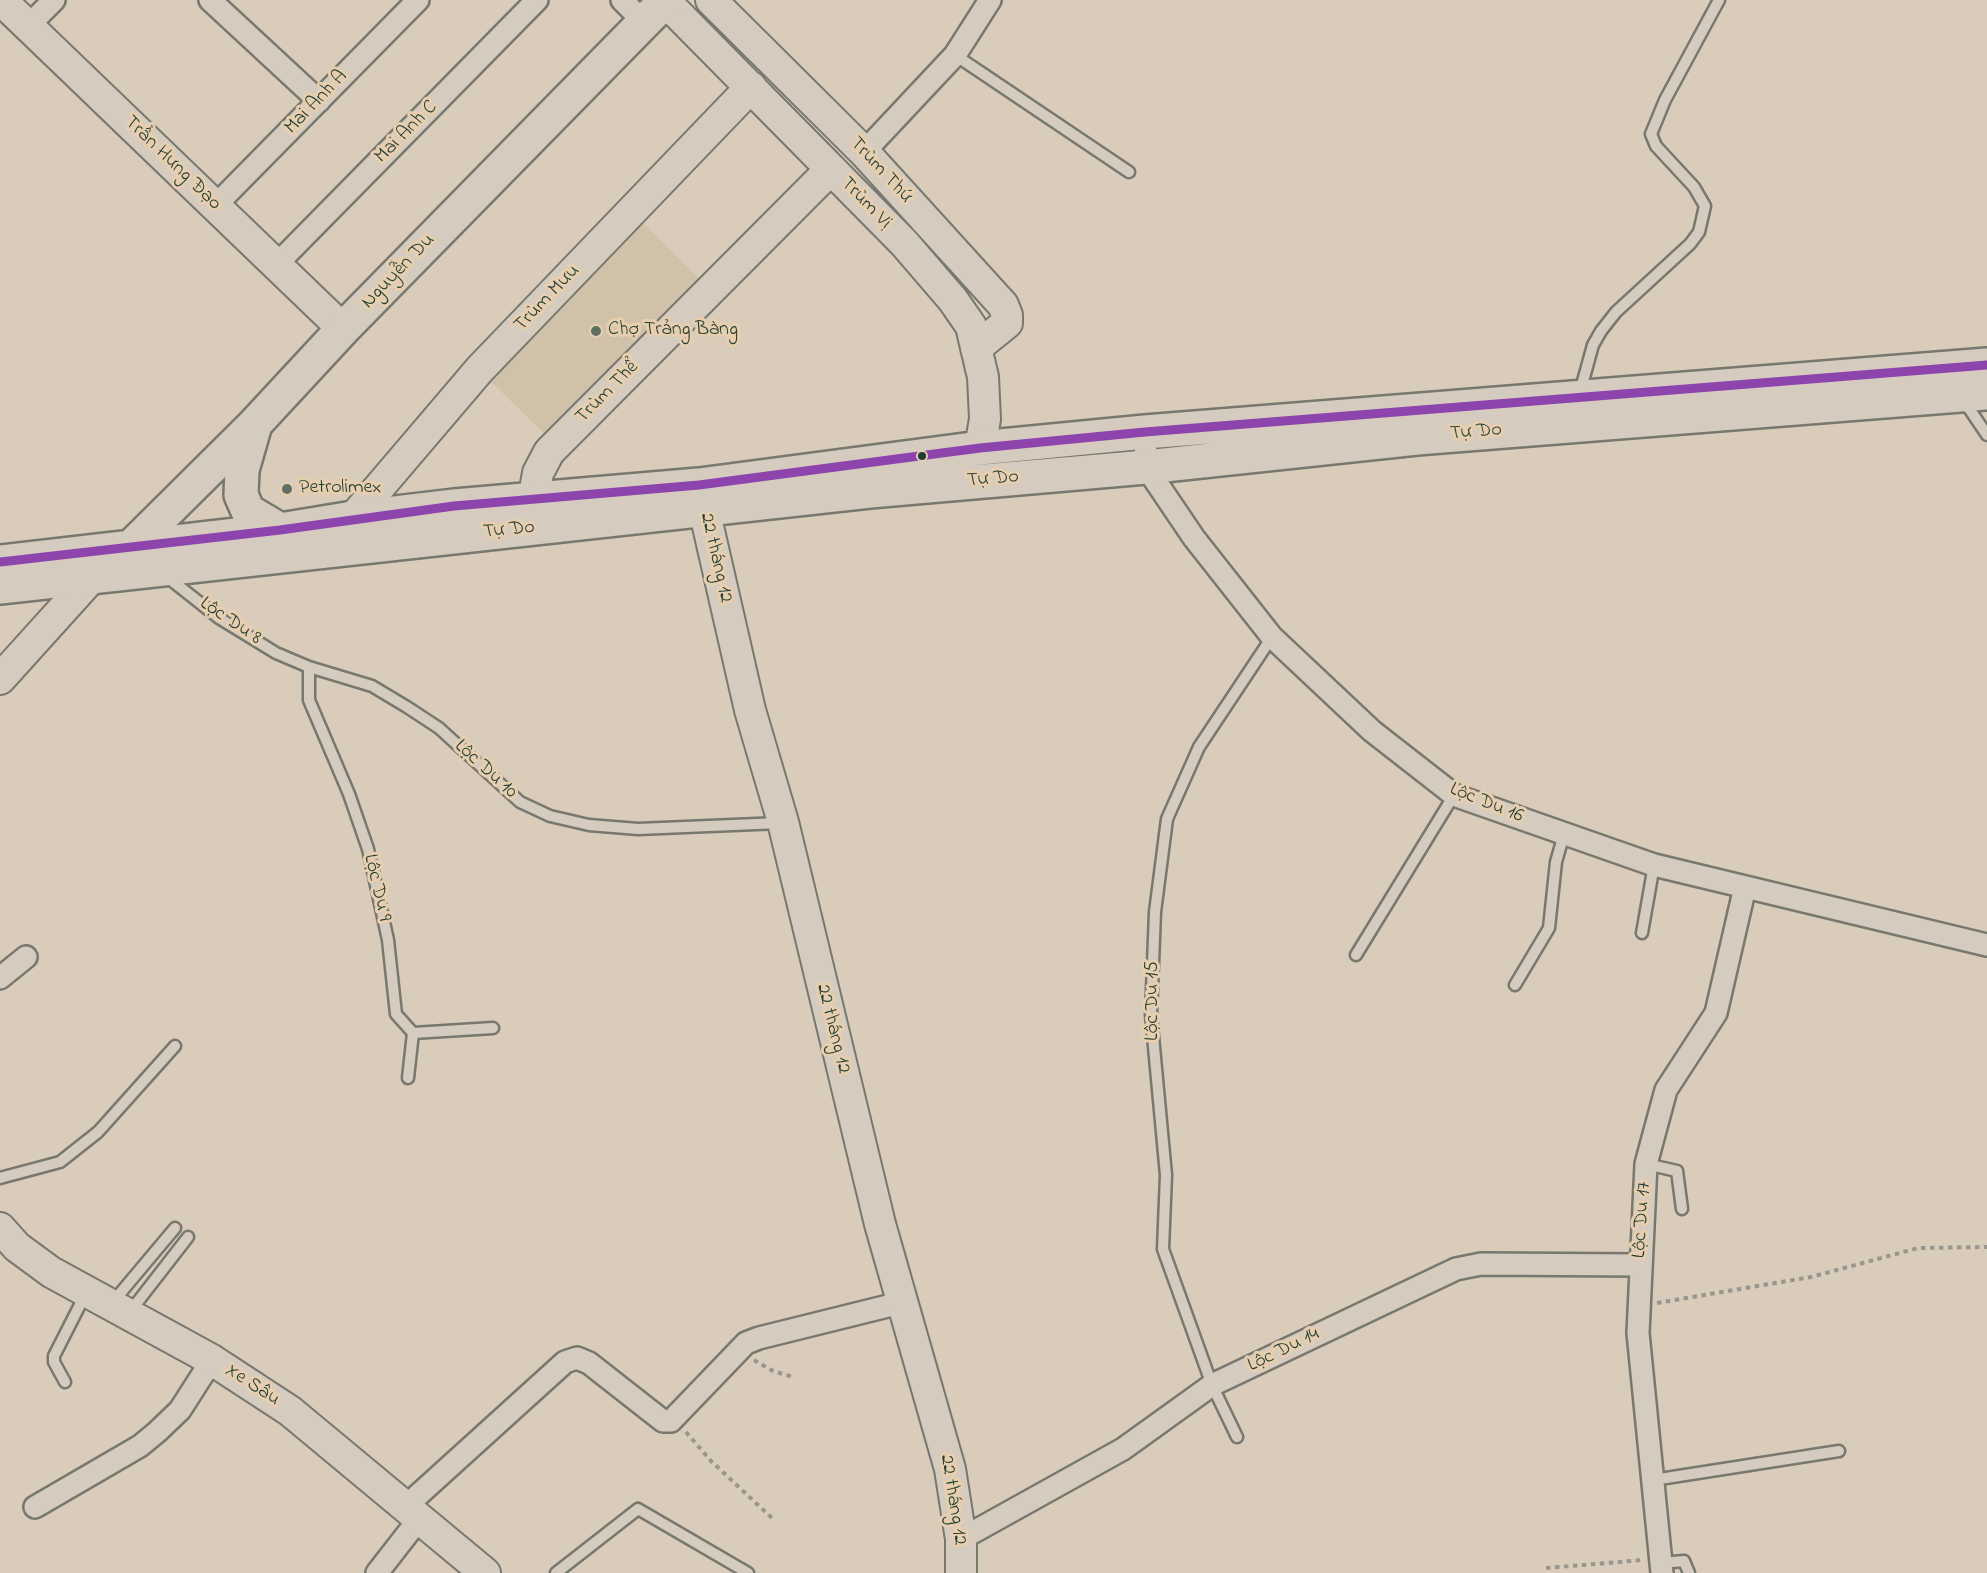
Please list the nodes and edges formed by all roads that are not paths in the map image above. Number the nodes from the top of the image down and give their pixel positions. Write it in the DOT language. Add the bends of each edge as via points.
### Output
graph roads {
  1 [pos="1,0"];
  2 [pos="54,0"];
  3 [pos="210,0"];
  4 [pos="418,0"];
  5 [pos="537,0"];
  6 [pos="711,0"];
  7 [pos="990,0"];
  8 [pos="1719,0"];
  9 [pos="649,6"];
  10 [pos="28,26"];
  11 [pos="955,56"];
  12 [pos="751,87"];
  13 [pos="319,101"];
  14 [pos="864,152"];
  15 [pos="831,169"];
  16 [pos="1129,172"];
  17 [pos="215,206"];
  18 [pos="276,265"];
  19 [pos="343,328"];
  20 [pos="976,348"];
  21 [pos="1987,365"];
  22 [pos="1973,394"];
  23 [pos="1579,398"];
  24 [pos="254,425"];
  25 [pos="1145,432"];
  26 [pos="1987,435"];
  27 [pos="980,448"];
  28 [pos="1146,467"];
  29 [pos="701,497"];
  30 [pos="533,501"];
  31 [pos="352,518"];
  32 [pos="280,530"];
  33 [pos="133,545"];
  34 [pos="0,562"];
  35 [pos="157,569"];
  36 [pos="93,576"];
  37 [pos="0,587"];
  38 [pos="1272,637"];
  39 [pos="309,667"];
  40 [pos="0,679"];
  41 [pos="1454,795"];
  42 [pos="783,822"];
  43 [pos="1563,834"];
  44 [pos="1654,865"];
  45 [pos="1745,887"];
  46 [pos="1642,933"];
  47 [pos="1987,945"];
  48 [pos="1356,955"];
  49 [pos="26,957"];
  50 [pos="0,978"];
  51 [pos="1515,985"];
  52 [pos="494,1028"];
  53 [pos="413,1033"];
  54 [pos="175,1046"];
  55 [pos="408,1078"];
  56 [pos="1646,1164"];
  57 [pos="0,1178"];
  58 [pos="1682,1209"];
  59 [pos="0,1228"];
  60 [pos="175,1228"];
  61 [pos="188,1237"];
  62 [pos="1640,1265"];
  63 [pos="109,1302"];
  64 [pos="900,1303"];
  65 [pos="212,1360"];
  66 [pos="66,1382"];
  67 [pos="1212,1385"];
  68 [pos="1237,1437"];
  69 [pos="1839,1452"];
  70 [pos="1653,1480"];
  71 [pos="36,1507"];
  72 [pos="412,1513"];
  73 [pos="961,1539"];
  74 [pos="1661,1565"];
  75 [pos="377,1573"];
  76 [pos="485,1573"];
  77 [pos="556,1573"];
  78 [pos="748,1573"];
  79 [pos="960,1573"];
  80 [pos="1689,1573"];
  1 -- 10 [label="street, Trần Hưng Đạo"];
  2 -- 10 [label="street"];
  3 -- 13 [label="street"];
  4 -- 13 [label="street, Mai Anh A"];
  5 -- 18 [label="street, Mai Anh C"];
  6 -- 14 [label="street, Trùm Thứ"];
  7 -- 11 [label="street"];
  8 -- 23 [label="lane" via="1665,100 1652,134 1656,146 1694,187 1705,206 1699,232 1601,331 1587,363"];
  9 -- 12 [label="street, Trùm Vị"];
  9 -- 19 [label="main road, Nguyễn Du"];
  10 -- 17 [label="street, Trần Hưng Đạo"];
  11 -- 14 [label="street"];
  11 -- 16 [label="lane"];
  12 -- 15 [label="street, Trùm Vị"];
  12 -- 31 [label="street, Trùm Mưu" via="480,369"];
  13 -- 17 [label="street, Mai Anh A"];
  14 -- 20 [label="street, Trùm Thứ" via="1003,305 1007,323"];
  15 -- 20 [label="street, Trùm Vị" via="953,300 971,326"];
  15 -- 30 [label="street, Trùm Thể" via="549,452 538,473"];
  17 -- 18 [label="street, Trần Hưng Đạo"];
  18 -- 19 [label="street, Trần Hưng Đạo"];
  19 -- 24 [label="main road, Nguyễn Du"];
  20 -- 27 [label="street, Trùm Vị" via="984,378"];
  21 -- 23 [label="main road, Tự Do"];
  22 -- 26 [label="lane"];
  22 -- 28 [label="main road, Tự Do" via="1417,438"];
  23 -- 25 [label="main road, Tự Do"];
  24 -- 32 [label="main road" via="242,470 241,495 248,511"];
  24 -- 33 [label="main road, Nguyễn Du"];
  25 -- 27 [label="main road, Tự Do"];
  25 -- 28 [label="street"];
  27 -- 29 [label="main road, Tự Do"];
  28 -- 29 [label="main road, Tự Do" via="870,491"];
  28 -- 38 [label="street, Lộc Du 16" via="1194,538"];
  29 -- 30 [label="main road, Tự Do"];
  29 -- 35 [label="main road, Tự Do"];
  29 -- 42 [label="street, 22 tháng 12" via="750,710"];
  30 -- 31 [label="main road, Tự Do"];
  31 -- 32 [label="main road, Tự Do"];
  32 -- 33 [label="main road, Tự Do"];
  33 -- 34 [label="main road, Tự Do"];
  33 -- 36 [label="street"];
  35 -- 36 [label="main road, Tự Do"];
  35 -- 39 [label="lane, Lộc Du 8" via="219,618 276,653"];
  36 -- 37 [label="main road, Tự Do"];
  36 -- 40 [label="street"];
  38 -- 41 [label="street, Lộc Du 16" via="1372,731"];
  38 -- 67 [label="lane, Lộc Du 15" via="1198,747 1167,819 1155,912 1151,1015 1166,1175 1163,1249"];
  39 -- 42 [label="lane, Lộc Du 10" via="372,686 438,728 520,802 550,816 589,825 638,829"];
  39 -- 53 [label="lane, Lộc Du 9" via="309,700 368,849 388,940 396,1014"];
  41 -- 43 [label="street, Lộc Du 16"];
  41 -- 48 [label="lane"];
  42 -- 64 [label="street, 22 tháng 12"];
  43 -- 44 [label="street, Lộc Du 16"];
  43 -- 51 [label="lane" via="1549,928"];
  44 -- 45 [label="street, Lộc Du 16"];
  44 -- 46 [label="lane"];
  45 -- 47 [label="street, Lộc Du 16"];
  45 -- 56 [label="street, Lộc Du 17" via="1716,1013 1666,1090"];
  49 -- 50 [label="street"];
  52 -- 53 [label="lane"];
  53 -- 55 [label="lane"];
  54 -- 57 [label="lane" via="98,1132 60,1162"];
  56 -- 58 [label="lane" via="1677,1171"];
  56 -- 62 [label="street, Lộc Du 17"];
  59 -- 63 [label="street, Xe Sâu" via="32,1259"];
  60 -- 63 [label="lane"];
  61 -- 63 [label="lane"];
  62 -- 67 [label="street, Lộc Du 14" via="1481,1264 1456,1269"];
  62 -- 70 [label="street, Lộc Du 17" via="1638,1306"];
  63 -- 65 [label="street, Xe Sâu"];
  63 -- 66 [label="lane" via="54,1356"];
  64 -- 72 [label="street" via="759,1338 739,1349 671,1421 663,1421 589,1363 577,1358 565,1362"];
  64 -- 73 [label="street, 22 tháng 12" via="950,1469"];
  65 -- 71 [label="street" via="180,1410 157,1432"];
  65 -- 72 [label="street, Xe Sâu" via="290,1410"];
  67 -- 68 [label="lane, Lộc Du 15"];
  67 -- 73 [label="street, Lộc Du 14" via="1123,1449"];
  69 -- 70 [label="lane"];
  70 -- 74 [label="street, Lộc Du 17"];
  72 -- 75 [label="street"];
  72 -- 76 [label="street, Xe Sâu"];
  73 -- 79 [label="street, 22 tháng 12"];
  74 -- 80 [label="lane" via="1684,1561"];
  77 -- 78 [label="lane" via="638,1509"];
}
